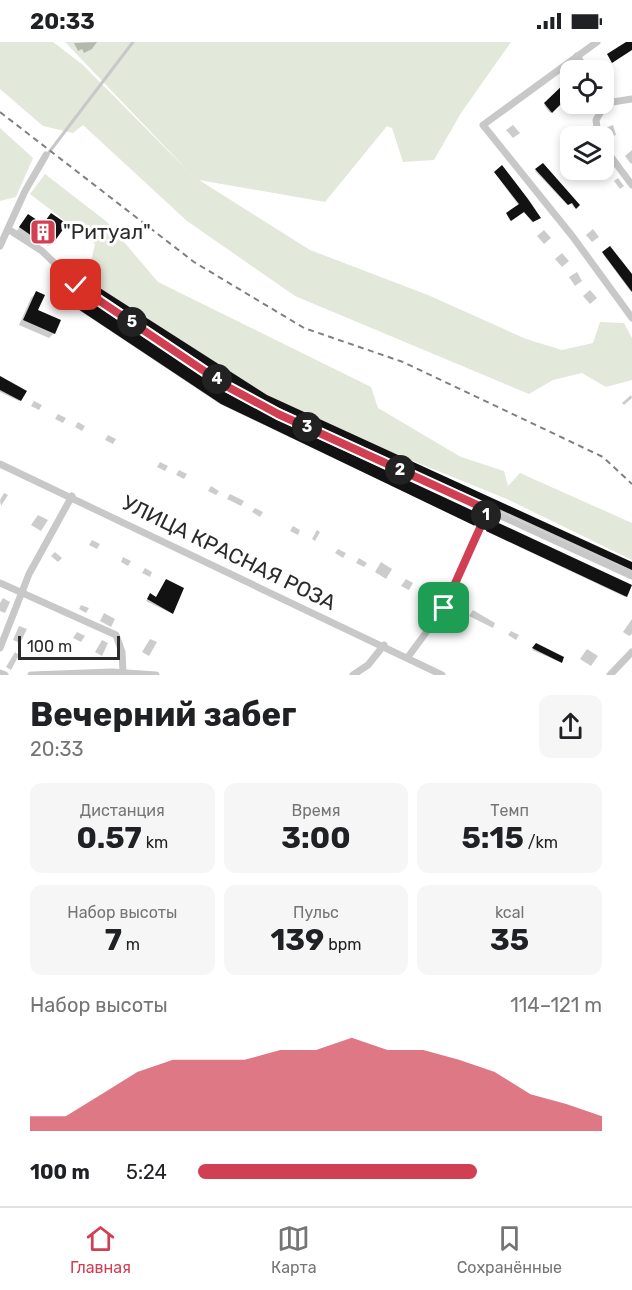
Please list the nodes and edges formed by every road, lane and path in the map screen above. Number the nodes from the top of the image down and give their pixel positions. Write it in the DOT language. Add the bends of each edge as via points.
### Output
graph roads {
  1 [pos="133,42"];
  2 [pos="597,42"];
  3 [pos="577,56"];
  4 [pos="580,60"];
  5 [pos="632,99"];
  6 [pos="614,100"];
  7 [pos="46,155"];
  8 [pos="614,161"];
  9 [pos="632,185"];
  10 [pos="8,229"];
  11 [pos="0,246"];
  12 [pos="632,318"];
  13 [pos="0,464"];
  14 [pos="72,496"];
  15 [pos="488,510"];
  16 [pos="632,576"];
  17 [pos="0,582"];
  18 [pos="22,592"];
  19 [pos="384,645"];
  20 [pos="0,648"];
  21 [pos="632,652"];
  22 [pos="408,657"];
  23 [pos="123,672"];
  24 [pos="0,673"];
  25 [pos="5,675"];
  26 [pos="32,675"];
  27 [pos="156,675"];
  28 [pos="353,675"];
  29 [pos="442,675"];
  30 [pos="610,675"];
  1 -- 7 [label="lane"];
  2 -- 3 [label="street"];
  3 -- 4 [label="street"];
  3 -- 12 [label="street" via="483,125"];
  5 -- 6 [label="street"];
  7 -- 10 [label="street"];
  8 -- 9 [label="street"];
  10 -- 11 [label="street"];
  10 -- 15 [label="street" via="42,251 76,285 228,387 278,414"];
  13 -- 14 [label="street, УЛИЦА КРАСНАЯ РОЗА"];
  14 -- 18 [label="street"];
  14 -- 19 [label="street, УЛИЦА КРАСНАЯ РОЗА"];
  15 -- 16 [label="street"];
  15 -- 22 [label="street" via="444,608"];
  17 -- 18 [label="street"];
  18 -- 20 [label="street"];
  18 -- 23 [label="street" via="116,635"];
  19 -- 22 [label="street, УЛИЦА КРАСНАЯ РОЗА"];
  19 -- 28 [label="street" via="368,665"];
  21 -- 30 [label="street"];
  22 -- 29 [label="street, УЛИЦА КРАСНАЯ РОЗА"];
  23 -- 26 [label="street"];
  23 -- 27 [label="street"];
  24 -- 25 [label="street"];
}
